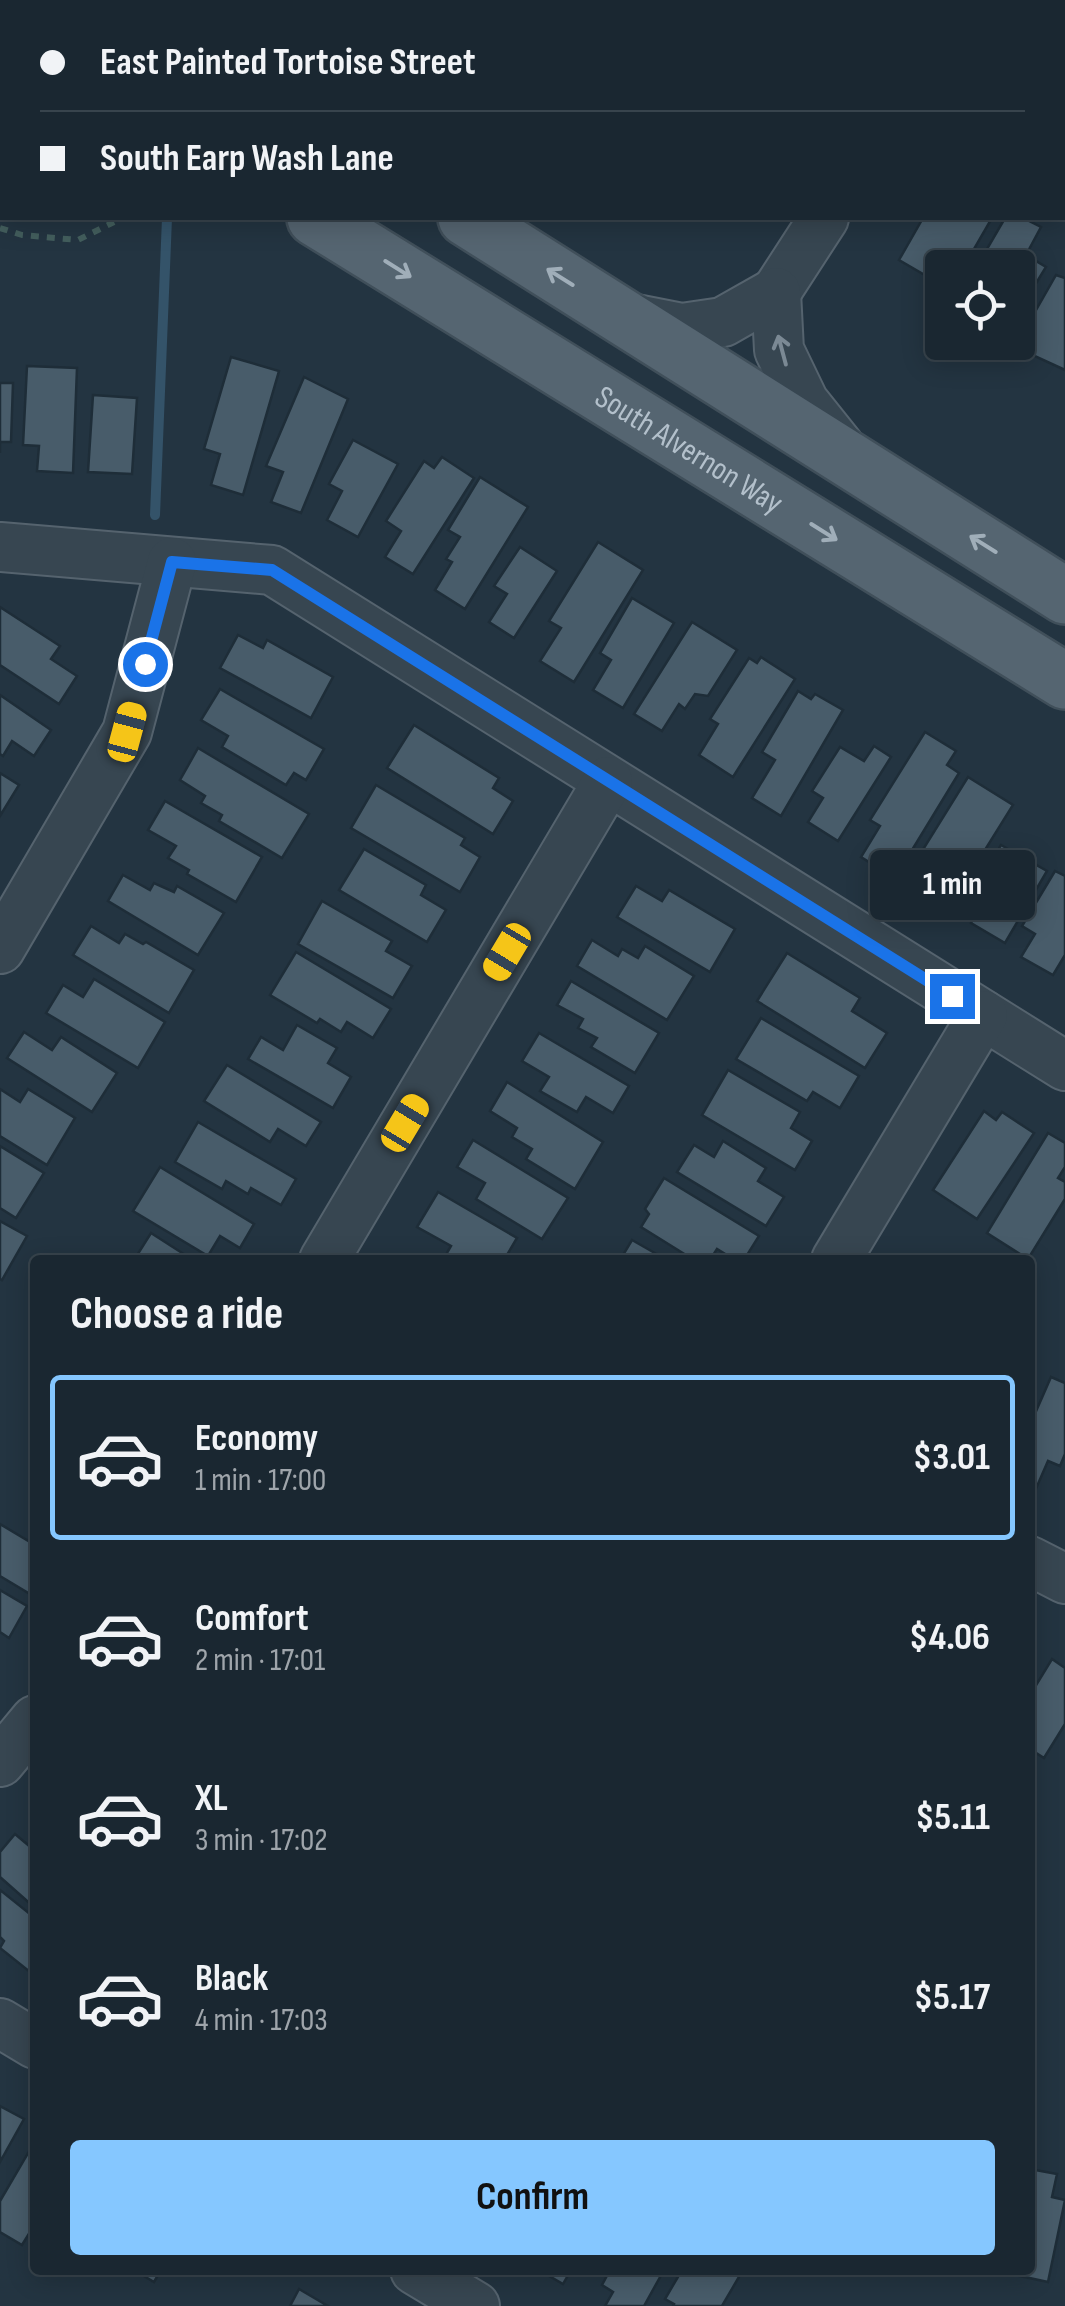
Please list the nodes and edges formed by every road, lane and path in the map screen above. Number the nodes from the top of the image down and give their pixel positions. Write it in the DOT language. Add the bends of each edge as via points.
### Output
graph roads {
  1 [pos="318,220"];
  2 [pos="469,220"];
  3 [pos="823,220"];
  4 [pos="114,222"];
  5 [pos="0,228"];
  6 [pos="776,292"];
  7 [pos="622,316"];
  8 [pos="852,461"];
  9 [pos="0,547"];
  10 [pos="172,562"];
  11 [pos="1065,596"];
  12 [pos="1065,681"];
  13 [pos="608,780"];
  14 [pos="0,949"];
  15 [pos="984,1015"];
  16 [pos="1065,1066"];
  17 [pos="327,1255"];
  18 [pos="839,1255"];
  19 [pos="1035,1564"];
  20 [pos="1065,1579"];
  21 [pos="30,1726"];
  22 [pos="0,1762"];
  23 [pos="0,2023"];
  24 [pos="30,2041"];
  25 [pos="423,2275"];
  26 [pos="476,2306"];
  1 -- 12 [label="main road, South Alvernon Way, one-way"];
  7 -- 2 [label="main road, one-way"];
  3 -- 6 [label="street"];
  4 -- 5 [label="path" via="78,240"];
  6 -- 7 [label="street" via="723,322 682,328"];
  8 -- 6 [label="street, one-way" via="804,402 779,350"];
  7 -- 8 [label="main road"];
  11 -- 8 [label="main road, one-way"];
  9 -- 10 [label="street"];
  10 -- 13 [label="street" via="272,570"];
  10 -- 14 [label="street" via="127,732"];
  13 -- 15 [label="street"];
  13 -- 17 [label="street"];
  15 -- 16 [label="street"];
  15 -- 18 [label="street"];
  19 -- 20 [label="street"];
  21 -- 22 [label="street"];
  23 -- 24 [label="street"];
  25 -- 26 [label="street"];
}
